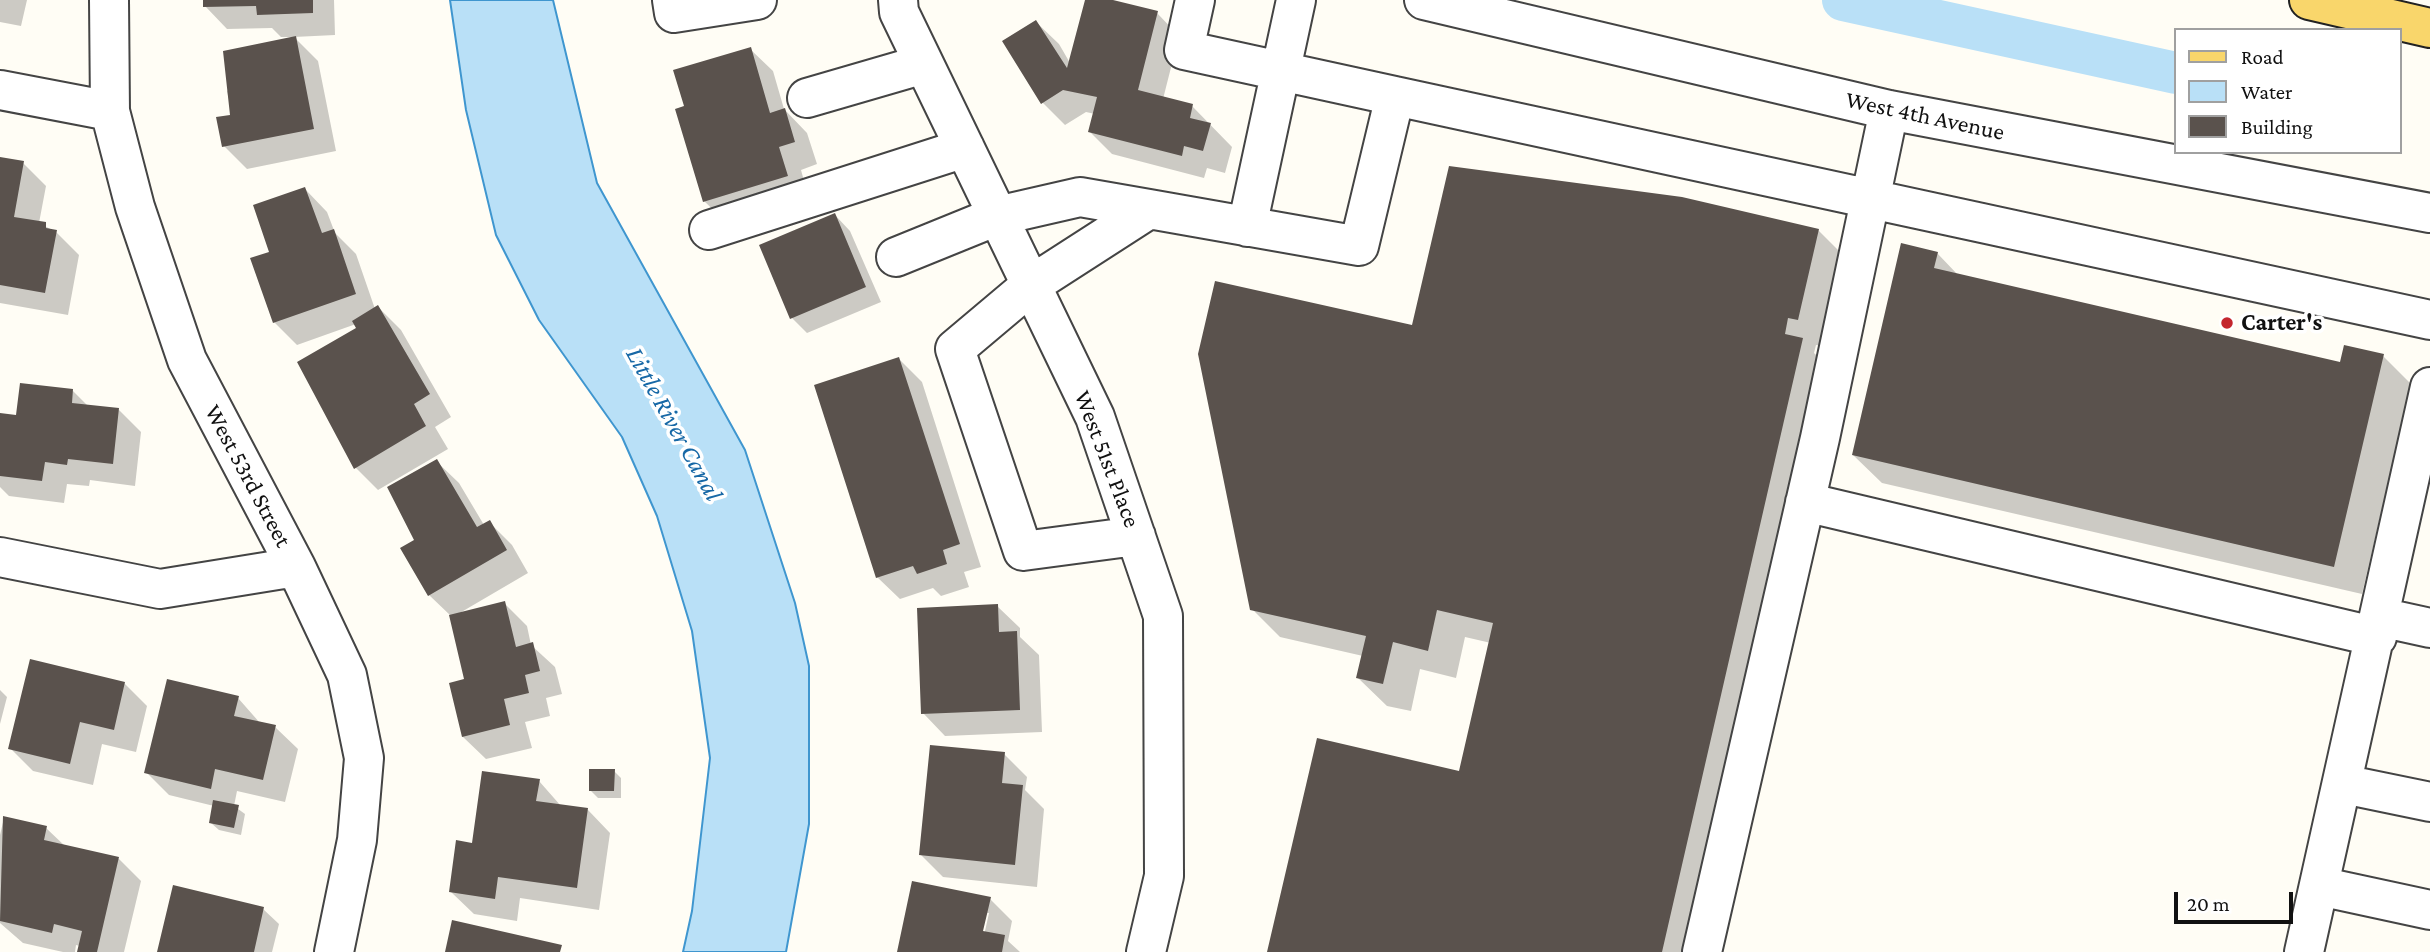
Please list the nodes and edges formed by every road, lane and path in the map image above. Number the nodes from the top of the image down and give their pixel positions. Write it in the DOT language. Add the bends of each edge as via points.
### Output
graph roads {
  1 [pos="109,0"];
  2 [pos="672,0"];
  3 [pos="757,0"];
  4 [pos="898,0"];
  5 [pos="1195,0"];
  6 [pos="1296,0"];
  7 [pos="1424,0"];
  8 [pos="2309,0"];
  9 [pos="2430,28"];
  10 [pos="924,64"];
  11 [pos="1281,71"];
  12 [pos="0,90"];
  13 [pos="1395,96"];
  14 [pos="807,98"];
  15 [pos="1889,110"];
  16 [pos="110,111"];
  17 [pos="965,148"];
  18 [pos="1870,200"];
  19 [pos="1149,209"];
  20 [pos="2430,213"];
  21 [pos="997,216"];
  22 [pos="1247,227"];
  23 [pos="709,230"];
  24 [pos="896,257"];
  25 [pos="1031,285"];
  26 [pos="2430,320"];
  27 [pos="2430,387"];
  28 [pos="1805,502"];
  29 [pos="2416,521"];
  30 [pos="1136,536"];
  31 [pos="0,557"];
  32 [pos="296,567"];
  33 [pos="2379,627"];
  34 [pos="2430,628"];
  35 [pos="2343,785"];
  36 [pos="2430,802"];
  37 [pos="2319,886"];
  38 [pos="2430,910"];
  39 [pos="334,952"];
  40 [pos="1146,952"];
  41 [pos="1702,952"];
  42 [pos="2304,952"];
  1 -- 16 [label="street, West 53rd Street"];
  2 -- 3 [label="street" via="674,13"];
  4 -- 10 [label="street, West 51st Place" via="899,12"];
  5 -- 11 [label="street" via="1184,50"];
  6 -- 11 [label="street"];
  7 -- 15 [label="street, West 4th Avenue"];
  8 -- 9 [label="main road"];
  10 -- 14 [label="street"];
  10 -- 17 [label="street, West 51st Place"];
  11 -- 13 [label="street"];
  11 -- 22 [label="street"];
  12 -- 16 [label="street"];
  13 -- 18 [label="street"];
  13 -- 22 [label="street" via="1359,246"];
  15 -- 18 [label="street"];
  15 -- 20 [label="street, West 4th Avenue"];
  16 -- 32 [label="street, West 53rd Street" via="135,207 187,360"];
  17 -- 21 [label="street, West 51st Place"];
  17 -- 23 [label="street"];
  18 -- 26 [label="street"];
  18 -- 28 [label="street"];
  19 -- 21 [label="street" via="1080,197"];
  19 -- 22 [label="street"];
  19 -- 25 [label="street"];
  21 -- 24 [label="street"];
  21 -- 25 [label="street, West 51st Place"];
  25 -- 30 [label="street, West 51st Place" via="1095,417"];
  25 -- 30 [label="street" via="955,349 1023,551"];
  27 -- 29 [label="street"];
  28 -- 33 [label="street"];
  28 -- 41 [label="street"];
  29 -- 33 [label="street"];
  30 -- 40 [label="street, West 51st Place" via="1163,616 1164,876"];
  31 -- 32 [label="street" via="160,589"];
  32 -- 39 [label="street, West 53rd Street" via="346,675 364,758 358,840"];
  33 -- 34 [label="street"];
  33 -- 35 [label="street"];
  35 -- 36 [label="street"];
  35 -- 37 [label="street"];
  37 -- 38 [label="street"];
  37 -- 42 [label="street"];
}
